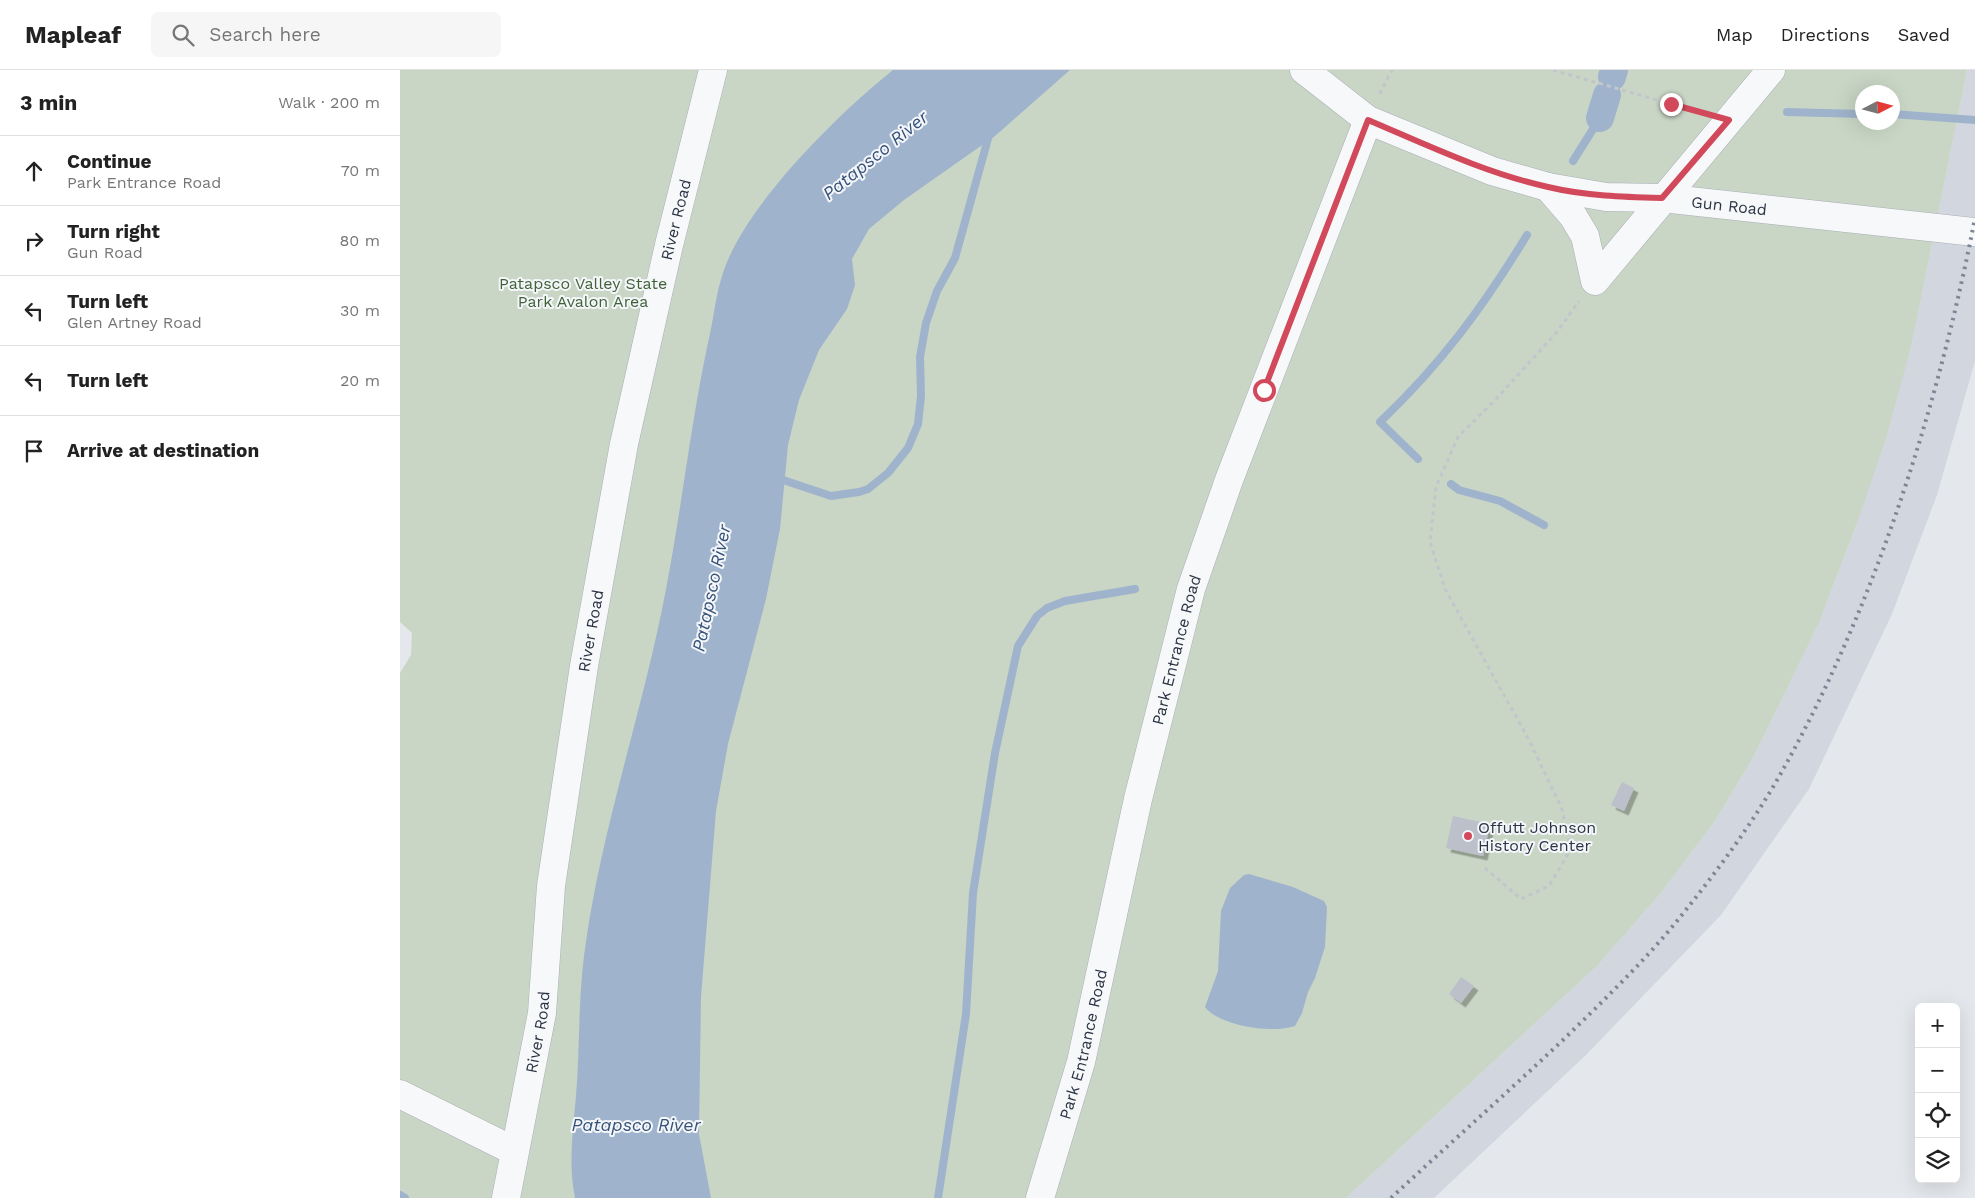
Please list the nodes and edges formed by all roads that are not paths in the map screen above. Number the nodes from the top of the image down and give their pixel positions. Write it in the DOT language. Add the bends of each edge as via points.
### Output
graph roads {
  1 [pos="713,70"];
  2 [pos="1304,70"];
  3 [pos="1772,70"];
  4 [pos="1368,120"];
  5 [pos="1548,187"];
  6 [pos="1662,198"];
  7 [pos="1975,232"];
  8 [pos="400,1094"];
  9 [pos="514,1151"];
  10 [pos="506,1198"];
  11 [pos="1040,1198"];
  1 -- 9 [label="street, River Road" via="624,444 584,666 554,866 542,1013"];
  2 -- 4 [label="street, Gun Road"];
  3 -- 6 [label="street"];
  4 -- 5 [label="street, Gun Road" via="1492,171"];
  4 -- 11 [label="street, Park Entrance Road" via="1229,480 1191,589 1138,798 1081,1062"];
  5 -- 6 [label="street, Gun Road" via="1606,197"];
  5 -- 6 [label="street" via="1585,236 1595,281"];
  6 -- 7 [label="street, Gun Road"];
  8 -- 9 [label="street"];
  9 -- 10 [label="street, River Road"];
}
